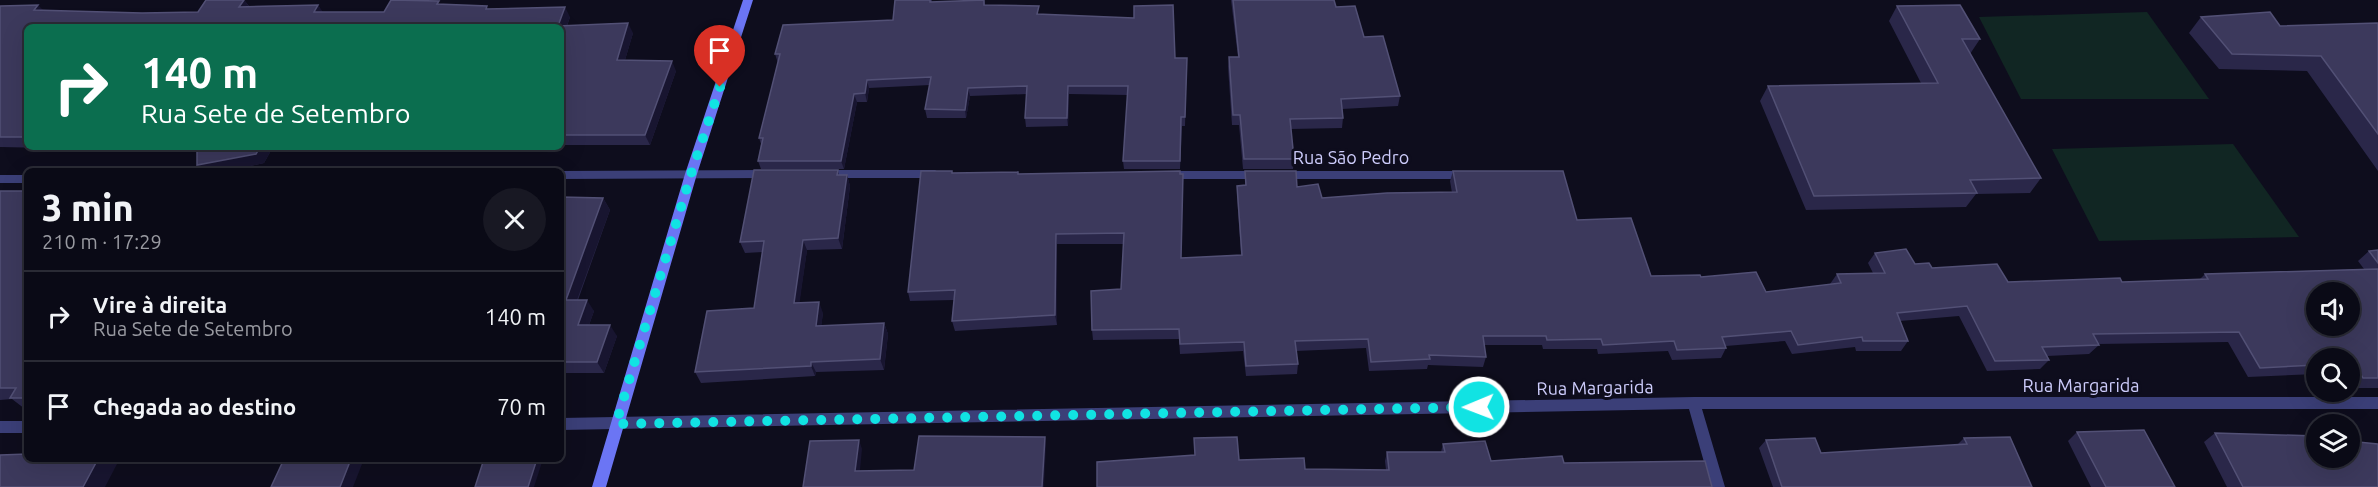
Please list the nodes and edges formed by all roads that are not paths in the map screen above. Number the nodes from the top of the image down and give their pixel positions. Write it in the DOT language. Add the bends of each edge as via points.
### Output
graph roads {
  1 [pos="748,0"];
  2 [pos="691,174"];
  3 [pos="787,174"];
  4 [pos="811,174"];
  5 [pos="942,174"];
  6 [pos="564,175"];
  7 [pos="1158,175"];
  8 [pos="1481,175"];
  9 [pos="0,179"];
  10 [pos="24,179"];
  11 [pos="1694,403"];
  12 [pos="2378,404"];
  13 [pos="564,424"];
  14 [pos="616,424"];
  15 [pos="24,427"];
  16 [pos="0,428"];
  17 [pos="599,487"];
  18 [pos="1718,487"];
  1 -- 2 [label="street"];
  2 -- 3 [label="street"];
  2 -- 6 [label="street"];
  2 -- 14 [label="street"];
  4 -- 5 [label="street"];
  7 -- 8 [label="street, Rua São Pedro"];
  9 -- 10 [label="street"];
  11 -- 12 [label="street, Rua Margarida"];
  11 -- 14 [label="street, Rua Margarida"];
  11 -- 18 [label="street"];
  13 -- 14 [label="street, Rua Margarida"];
  14 -- 17 [label="street"];
  15 -- 16 [label="street"];
}
